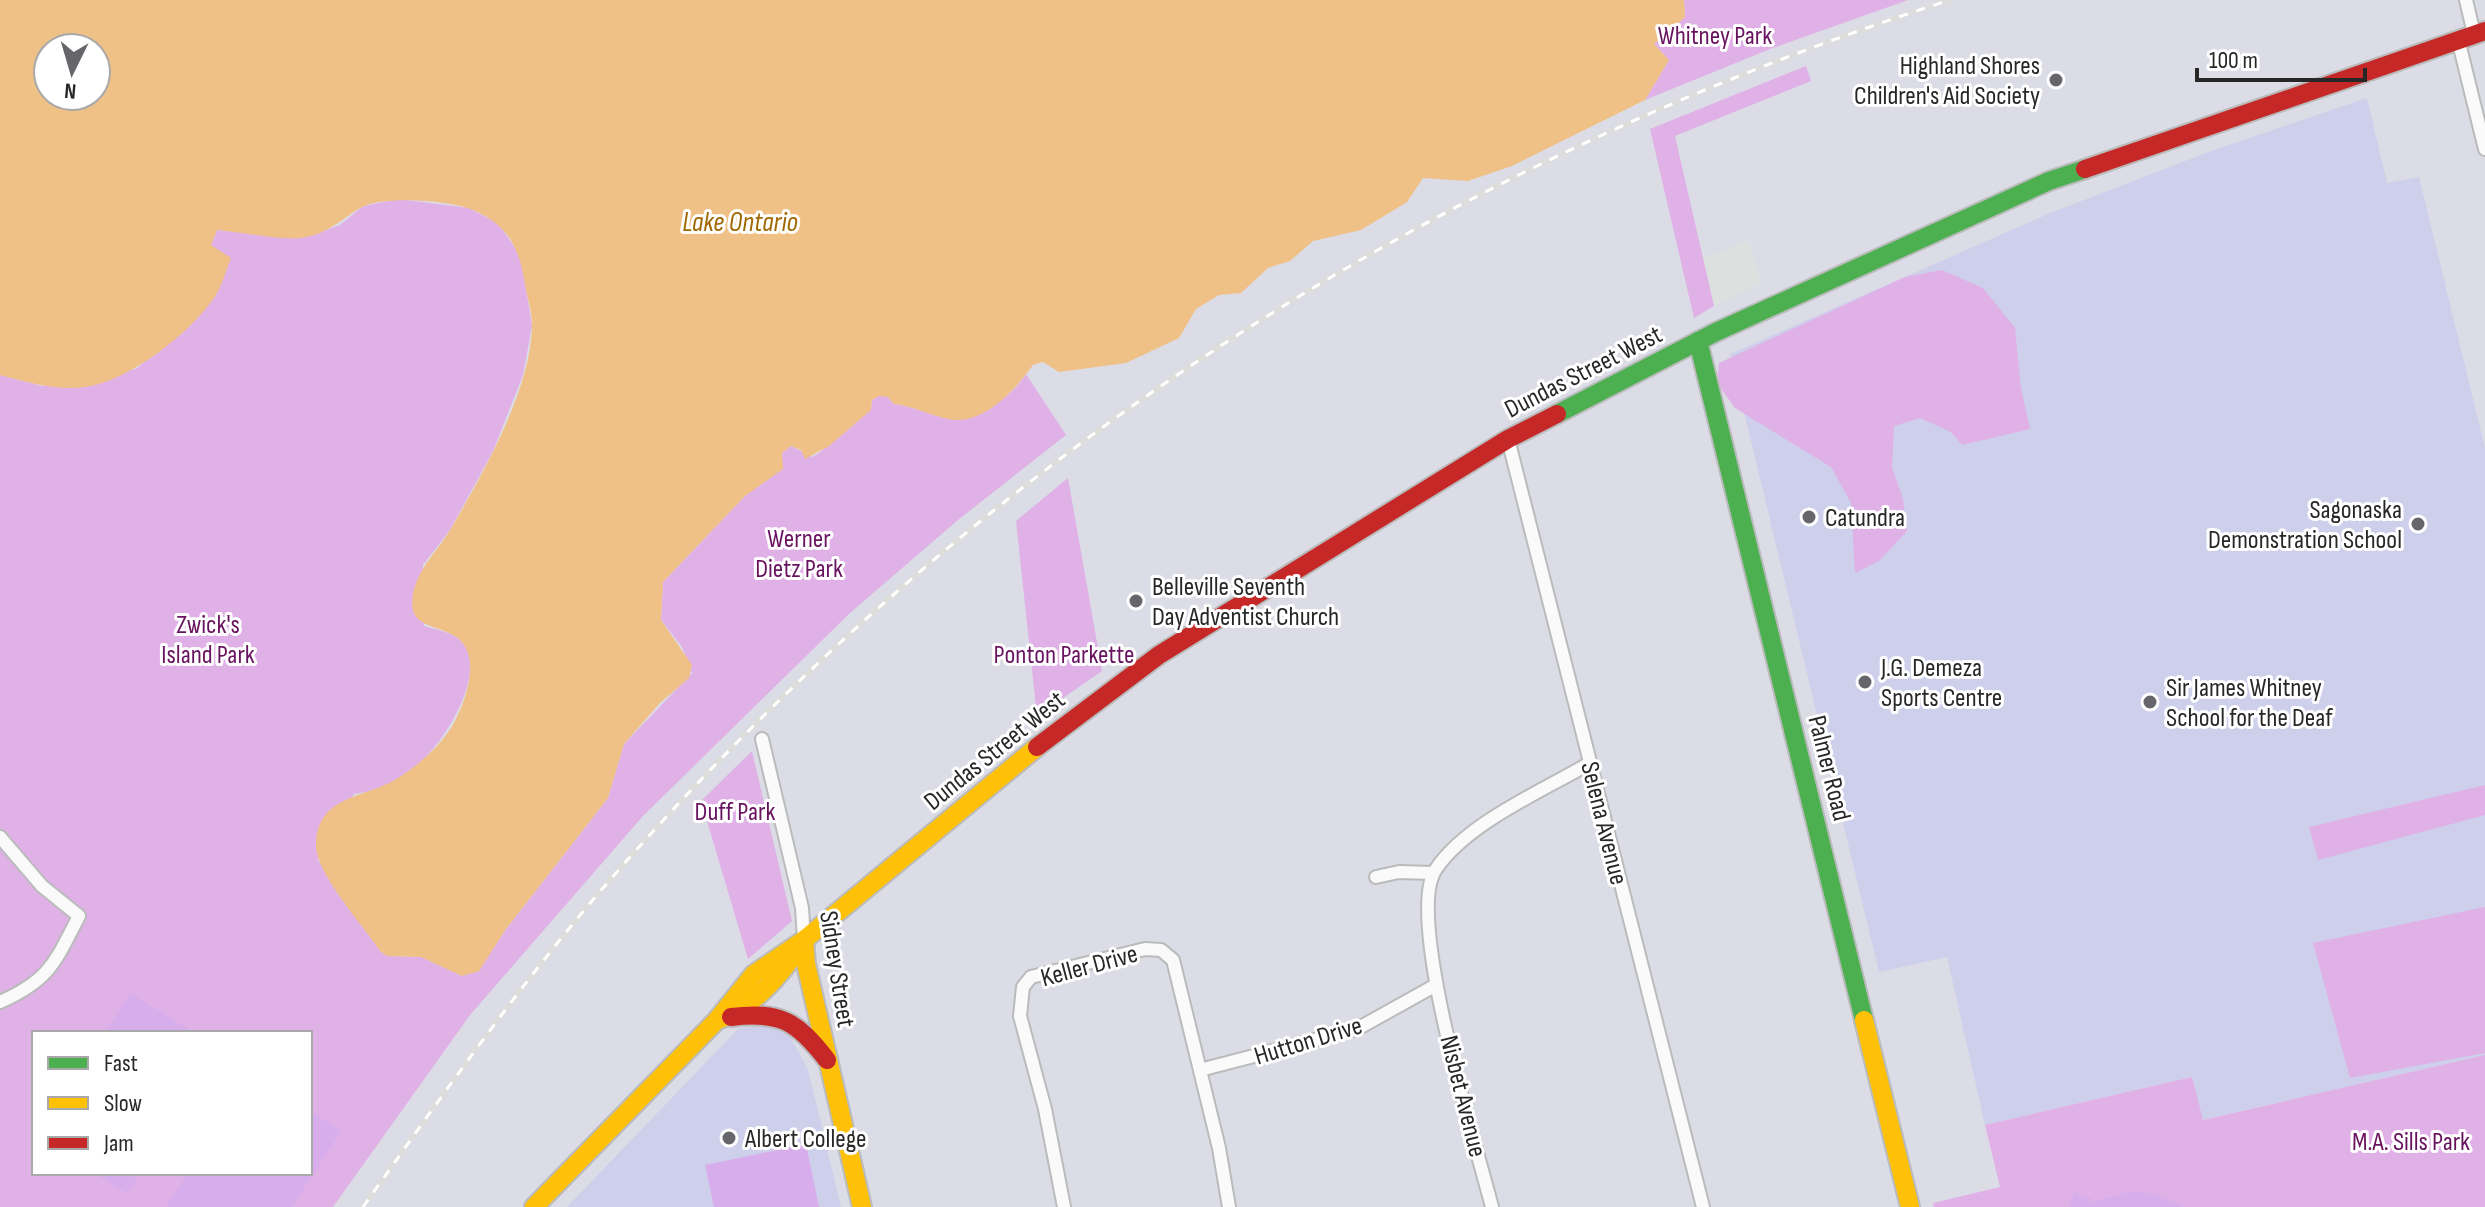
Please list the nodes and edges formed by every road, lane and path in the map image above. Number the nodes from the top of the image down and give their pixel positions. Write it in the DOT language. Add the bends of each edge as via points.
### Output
graph roads {
  1 [pos="2466,0"];
  2 [pos="2472,35"];
  3 [pos="2485,149"];
  4 [pos="1698,341"];
  5 [pos="1508,439"];
  6 [pos="762,739"];
  7 [pos="1590,763"];
  8 [pos="0,837"];
  9 [pos="1433,873"];
  10 [pos="1376,877"];
  11 [pos="804,940"];
  12 [pos="1436,985"];
  13 [pos="0,1002"];
  14 [pos="724,1018"];
  15 [pos="827,1060"];
  16 [pos="1200,1070"];
  17 [pos="534,1207"];
  18 [pos="862,1207"];
  19 [pos="1064,1207"];
  20 [pos="1229,1207"];
  21 [pos="1492,1207"];
  22 [pos="1703,1207"];
  23 [pos="1910,1207"];
  1 -- 2 [label="street"];
  2 -- 3 [label="street"];
  2 -- 4 [label="main road, Dundas Street West" via="2049,181"];
  4 -- 5 [label="main road, Dundas Street West"];
  4 -- 23 [label="main road, Palmer Road"];
  5 -- 7 [label="street, Selena Avenue"];
  5 -- 11 [label="main road, Dundas Street West" via="1146,664 1069,720"];
  6 -- 11 [label="street, Sidney Street" via="802,908"];
  7 -- 9 [label="street" via="1452,847"];
  7 -- 22 [label="street, Selena Avenue"];
  8 -- 13 [label="street" via="42,886 79,916 51,969 30,989"];
  9 -- 10 [label="street"];
  9 -- 12 [label="street" via="1429,911"];
  11 -- 14 [label="main road, Dundas Street West" via="790,963"];
  11 -- 15 [label="main road, Sidney Street"];
  12 -- 16 [label="street, Hutton Drive" via="1357,1029"];
  12 -- 21 [label="street, Nisbet Avenue"];
  14 -- 15 [label="main road" via="775,1014 791,1020"];
  14 -- 17 [label="main road, Dundas Street West"];
  15 -- 18 [label="main road, Sidney Street"];
  16 -- 19 [label="street, Keller Drive" via="1173,960 1161,950 1145,949 1031,977 1023,987 1020,1016"];
  16 -- 20 [label="street, Keller Drive"];
}
